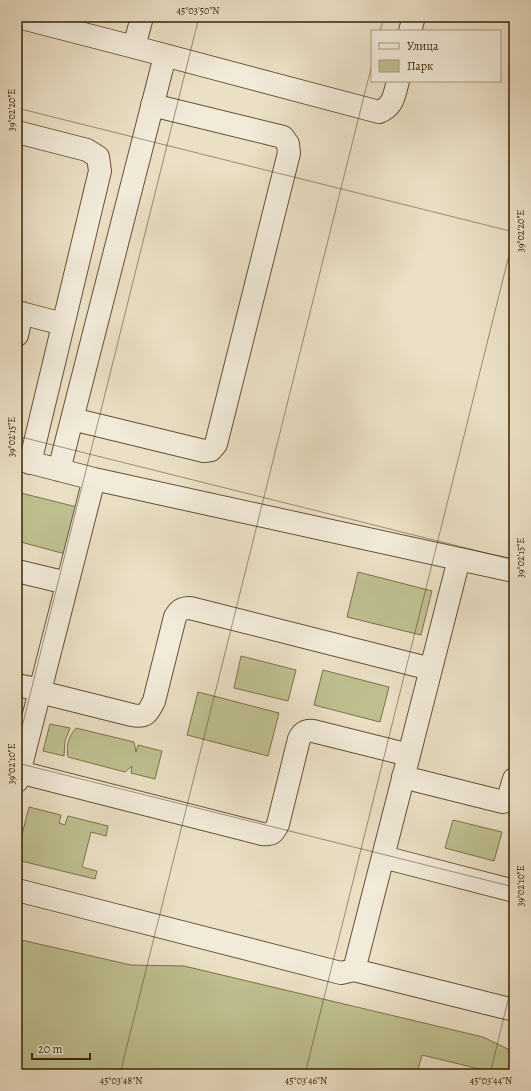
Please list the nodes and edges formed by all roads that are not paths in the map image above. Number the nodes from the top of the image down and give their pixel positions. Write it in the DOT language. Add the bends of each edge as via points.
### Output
graph roads {
  1 [pos="18,17"];
  2 [pos="142,17"];
  3 [pos="414,17"];
  4 [pos="410,30"];
  5 [pos="134,47"];
  6 [pos="165,56"];
  7 [pos="398,82"];
  8 [pos="152,106"];
  9 [pos="17,132"];
  10 [pos="20,313"];
  11 [pos="63,324"];
  12 [pos="17,335"];
  13 [pos="72,419"];
  14 [pos="23,461"];
  15 [pos="59,470"];
  16 [pos="94,479"];
  17 [pos="459,559"];
  18 [pos="17,571"];
  19 [pos="514,571"];
  20 [pos="67,584"];
  21 [pos="431,669"];
  22 [pos="17,685"];
  23 [pos="40,691"];
  24 [pos="409,755"];
  25 [pos="18,777"];
  26 [pos="403,777"];
  27 [pos="514,779"];
  28 [pos="383,857"];
  29 [pos="17,890"];
  30 [pos="514,890"];
  31 [pos="354,970"];
  32 [pos="514,1010"];
  1 -- 5 [label="lane"];
  2 -- 5 [label="lane"];
  3 -- 4 [label="lane"];
  5 -- 6 [label="lane"];
  6 -- 7 [label="lane" via="379,112 392,102"];
  6 -- 8 [label="lane"];
  8 -- 13 [label="lane"];
  8 -- 13 [label="lane" via="283,137 288,144 288,153 216,444 211,450 204,451"];
  9 -- 11 [label="lane" via="87,150 98,157 100,171"];
  10 -- 11 [label="lane"];
  10 -- 12 [label="lane"];
  11 -- 14 [label="lane"];
  13 -- 15 [label="lane"];
  14 -- 15 [label="lane"];
  15 -- 16 [label="lane"];
  16 -- 17 [label="lane"];
  16 -- 20 [label="lane"];
  17 -- 19 [label="lane"];
  17 -- 21 [label="lane"];
  18 -- 20 [label="lane"];
  20 -- 23 [label="lane"];
  21 -- 23 [label="lane" via="184,608 178,610 175,617 154,701 146,715 140,717"];
  21 -- 24 [label="lane"];
  22 -- 23 [label="lane"];
  23 -- 25 [label="lane"];
  24 -- 25 [label="lane" via="307,730 301,734 278,824 269,835"];
  24 -- 26 [label="lane"];
  26 -- 27 [label="lane" via="504,802 508,799"];
  26 -- 28 [label="lane"];
  28 -- 30 [label="lane"];
  28 -- 31 [label="lane"];
  29 -- 31 [label="lane" via="341,973"];
  31 -- 32 [label="lane"];
}
